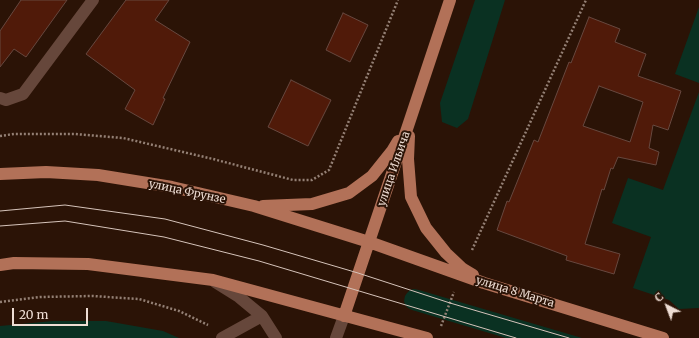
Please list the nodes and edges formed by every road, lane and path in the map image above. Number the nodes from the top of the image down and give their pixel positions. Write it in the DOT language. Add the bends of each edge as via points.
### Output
graph roads {
  1 [pos="93,0"];
  2 [pos="398,0"];
  3 [pos="450,0"];
  4 [pos="586,0"];
  5 [pos="0,98"];
  6 [pos="409,123"];
  7 [pos="0,136"];
  8 [pos="0,174"];
  9 [pos="254,206"];
  10 [pos="369,242"];
  11 [pos="0,265"];
  12 [pos="462,272"];
  13 [pos="213,280"];
  14 [pos="0,302"];
  15 [pos="262,316"];
  16 [pos="344,316"];
  17 [pos="440,331"];
  18 [pos="225,336"];
  19 [pos="276,338"];
  20 [pos="336,338"];
  21 [pos="427,338"];
  22 [pos="663,338"];
  1 -- 5 [label="street" via="24,94 6,100"];
  2 -- 7 [label="path" via="329,170 312,180 293,180 123,138 75,134"];
  3 -- 6 [label="main road, улица Ильича"];
  4 -- 12 [label="path"];
  6 -- 9 [label="main road" via="392,151 372,176 349,193 312,204"];
  6 -- 10 [label="main road, улица Ильича"];
  6 -- 12 [label="main road" via="411,197 426,228"];
  8 -- 9 [label="main road, улица Фрунзе" via="46,172 98,175 172,187"];
  9 -- 10 [label="main road, улица Фрунзе"];
  10 -- 12 [label="main road, улица 8 Марта"];
  10 -- 16 [label="main road, улица Ильича"];
  11 -- 13 [label="main road" via="88,264"];
  12 -- 17 [label="path"];
  12 -- 22 [label="main road, улица 8 Марта" via="484,283"];
  13 -- 15 [label="street"];
  13 -- 16 [label="main road"];
  14 -- 18 [label="path" via="40,297 92,296 139,299 179,311"];
  15 -- 18 [label="street"];
  15 -- 19 [label="street"];
  16 -- 20 [label="street, улица Ильича"];
  16 -- 21 [label="main road"];
}
